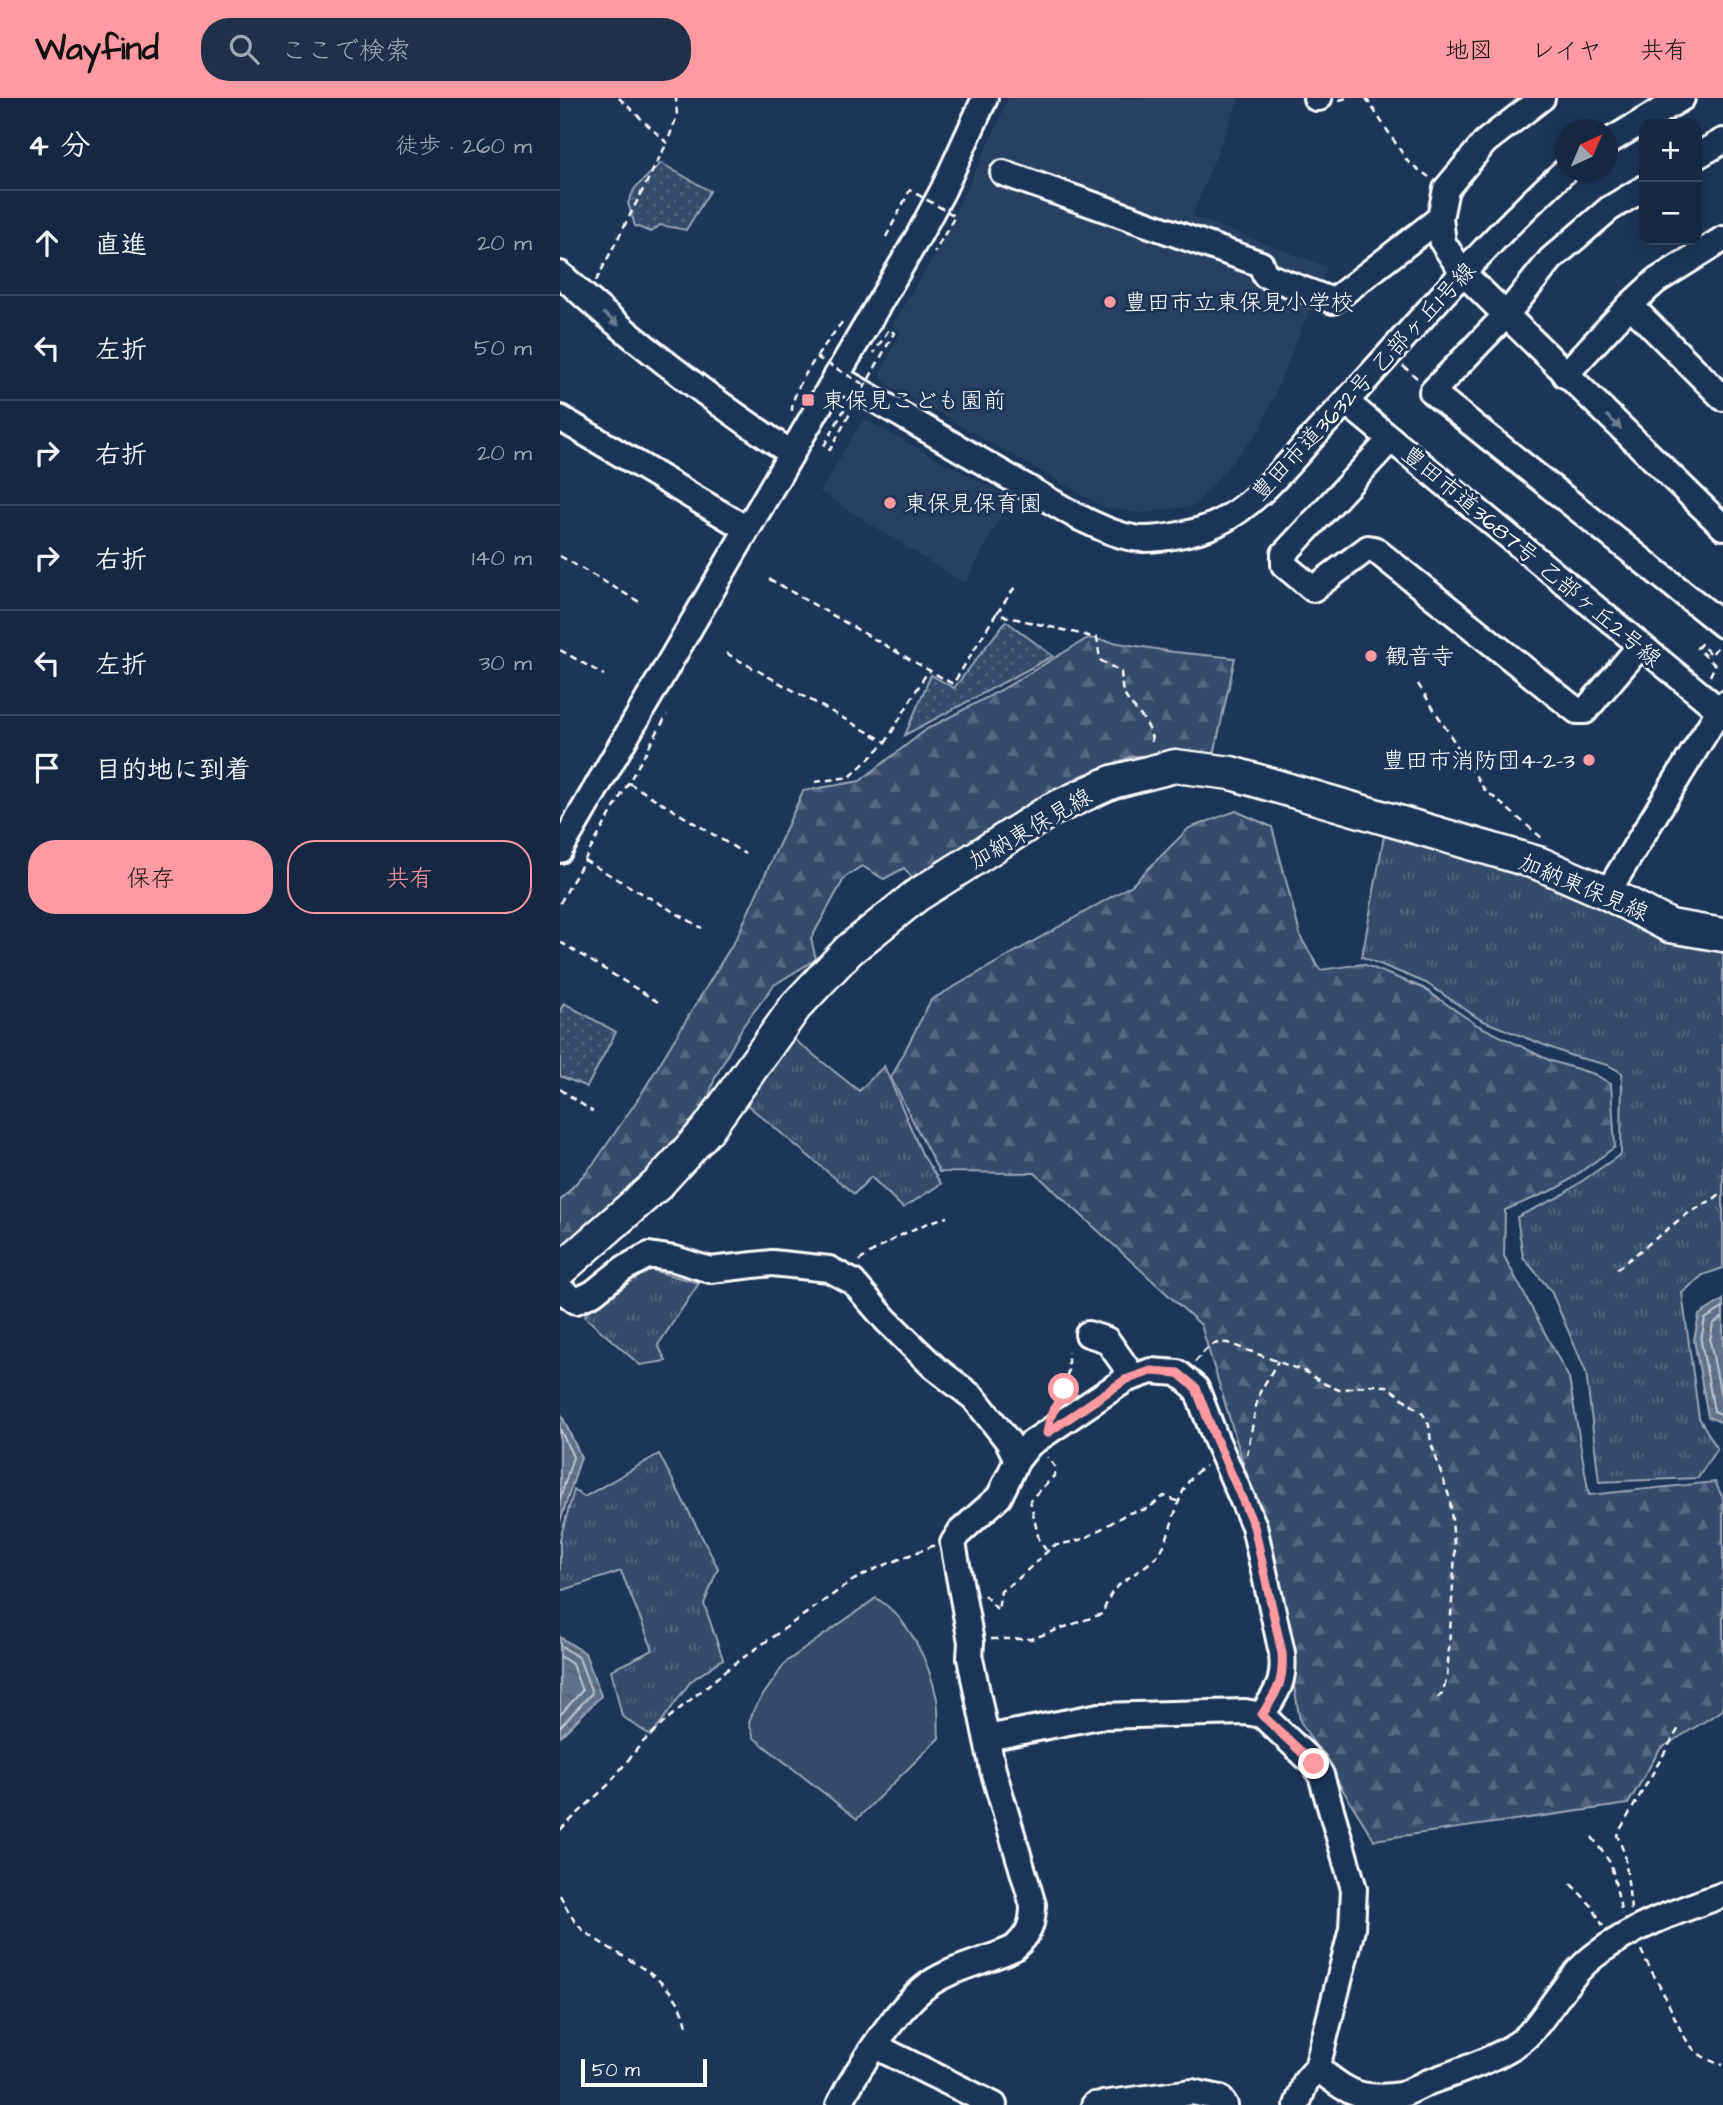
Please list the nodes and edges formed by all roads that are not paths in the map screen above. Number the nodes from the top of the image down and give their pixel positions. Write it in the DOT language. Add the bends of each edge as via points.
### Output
graph roads {
  1 [pos="985,98"];
  2 [pos="1542,98"];
  3 [pos="1682,98"];
  4 [pos="1618,136"];
  5 [pos="1723,141"];
  6 [pos="1702,153"];
  7 [pos="1003,173"];
  8 [pos="1555,180"];
  9 [pos="1639,191"];
  10 [pos="1440,218"];
  11 [pos="1719,247"];
  12 [pos="1463,273"];
  13 [pos="560,274"];
  14 [pos="1630,306"];
  15 [pos="1506,315"];
  16 [pos="1565,374"];
  17 [pos="836,377"];
  18 [pos="1723,398"];
  19 [pos="1346,402"];
  20 [pos="560,418"];
  21 [pos="1391,439"];
  22 [pos="791,453"];
  23 [pos="1723,527"];
  24 [pos="747,530"];
  25 [pos="1722,634"];
  26 [pos="1640,646"];
  27 [pos="1721,707"];
  28 [pos="560,849"];
  29 [pos="1607,893"];
  30 [pos="1723,935"];
  31 [pos="560,1270"];
  32 [pos="560,1289"];
  33 [pos="1088,1334"];
  34 [pos="1133,1377"];
  35 [pos="1031,1446"];
  36 [pos="1262,1715"];
  37 [pos="987,1738"];
  38 [pos="1723,1895"];
  39 [pos="875,2046"];
  40 [pos="1317,2068"];
  41 [pos="839,2105"];
  42 [pos="994,2105"];
  43 [pos="1094,2105"];
  44 [pos="1225,2105"];
  45 [pos="1297,2105"];
  1 -- 17 [label="street" via="943,190"];
  2 -- 10 [label="street" via="1485,142 1446,189"];
  3 -- 4 [label="street"];
  5 -- 6 [label="street"];
  7 -- 10 [label="street" via="1261,264 1265,275 1333,301"];
  8 -- 12 [label="street, 豊田市道3632号 乙部ヶ丘1号線"];
  9 -- 15 [label="street" via="1609,209 1550,259"];
  10 -- 12 [label="street" via="1443,243"];
  11 -- 14 [label="street" via="1656,281"];
  12 -- 15 [label="street"];
  12 -- 19 [label="street, 豊田市道3632号 乙部ヶ丘1号線"];
  13 -- 22 [label="street, one-way" via="610,318"];
  14 -- 16 [label="street"];
  14 -- 18 [label="street"];
  15 -- 16 [label="street"];
  15 -- 25 [label="street" via="1432,392"];
  16 -- 23 [label="street, one-way"];
  17 -- 19 [label="street, 豊田市道3632号 乙部ヶ丘1号線" via="1078,517 1143,539 1187,534 1246,506"];
  17 -- 22 [label="street"];
  19 -- 21 [label="street, 豊田市道3687号 乙部ヶ丘2号線"];
  20 -- 24 [label="street"];
  21 -- 26 [label="street, 豊田市道3687号 乙部ヶ丘2号線"];
  21 -- 26 [label="street" via="1284,554 1284,565 1313,589 1368,548 1374,549 1577,712 1585,711"];
  22 -- 24 [label="street"];
  24 -- 28 [label="street"];
  26 -- 27 [label="street, 豊田市道3687号 乙部ヶ丘2号線"];
  27 -- 29 [label="street"];
  29 -- 30 [label="main road, 加納東保見線" via="1671,926"];
  29 -- 31 [label="main road, 加納東保見線" via="1538,863 1231,773 1175,766 1112,782 1051,810 916,896 849,950 796,1006 707,1130 657,1185"];
  32 -- 35 [label="street" via="576,1301 649,1255 710,1270 772,1263 829,1269 853,1282 934,1367 974,1398 1008,1441"];
  33 -- 34 [label="street" via="1107,1340"];
  34 -- 35 [label="street"];
  34 -- 36 [label="street" via="1151,1371 1178,1373 1196,1388 1254,1526 1284,1672"];
  35 -- 37 [label="street" via="999,1497 954,1539 970,1658"];
  36 -- 37 [label="street" via="1099,1716"];
  36 -- 40 [label="street" via="1321,1775 1354,1889 1352,1929"];
  37 -- 39 [label="street" via="1034,1905 1032,1925 1014,1948 931,1983"];
  38 -- 40 [label="street" via="1621,1937 1574,1974 1528,2035 1466,2069 1387,2097 1343,2088"];
  39 -- 41 [label="street"];
  39 -- 42 [label="street"];
  40 -- 45 [label="street"];
  43 -- 44 [label="street" via="1192,2092 1220,2098"];
}
